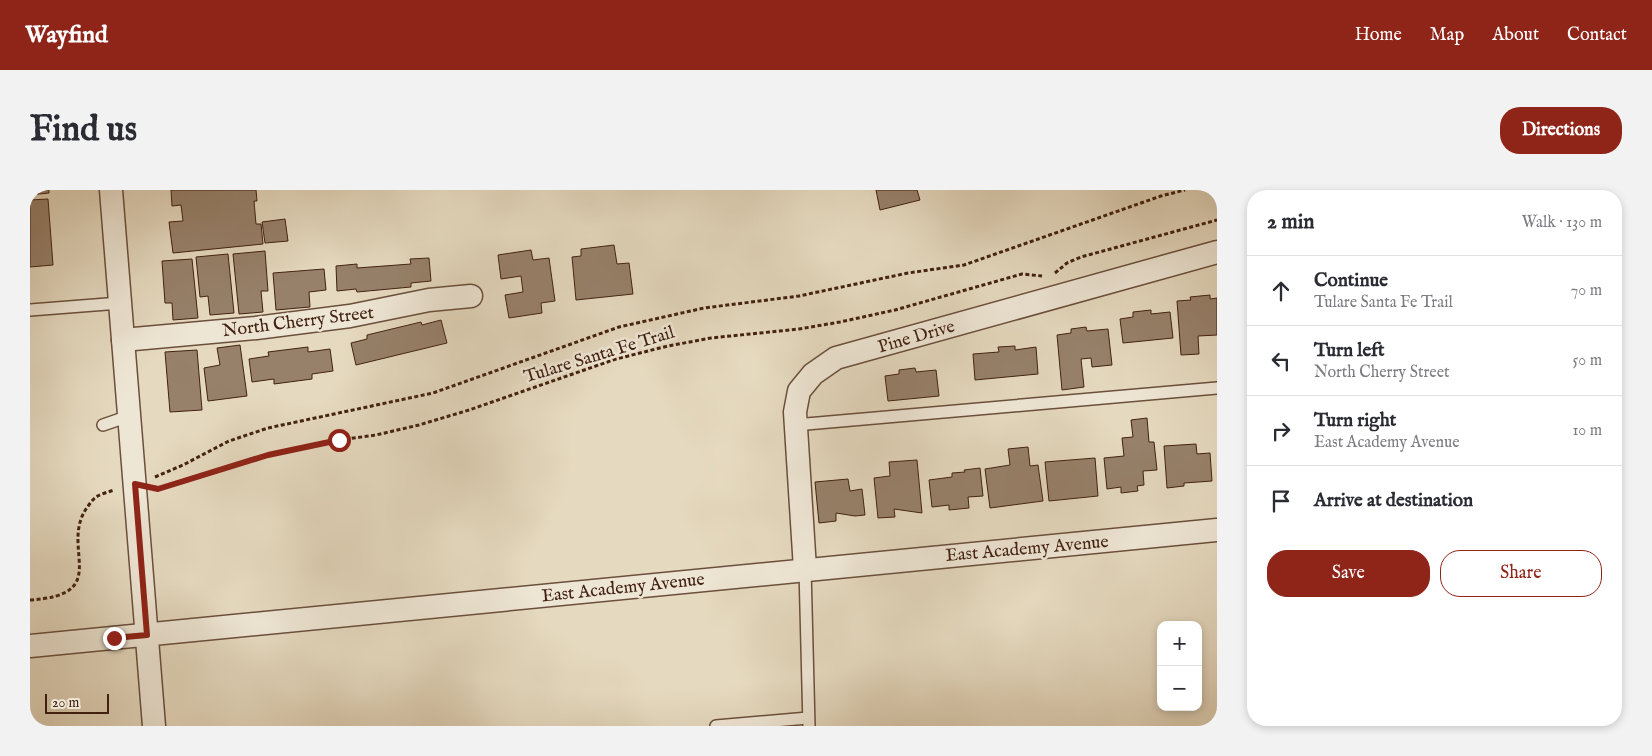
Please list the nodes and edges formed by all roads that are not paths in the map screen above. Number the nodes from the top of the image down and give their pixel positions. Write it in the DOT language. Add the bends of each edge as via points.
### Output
graph roads {
  1 [pos="111,190"];
  2 [pos="1217,252"];
  3 [pos="471,296"];
  4 [pos="120,303"];
  5 [pos="30,310"];
  6 [pos="123,340"];
  7 [pos="1217,388"];
  8 [pos="129,416"];
  9 [pos="104,425"];
  10 [pos="795,425"];
  11 [pos="1217,530"];
  12 [pos="805,569"];
  13 [pos="147,635"];
  14 [pos="30,646"];
  15 [pos="809,722"];
  16 [pos="154,726"];
  17 [pos="716,726"];
  1 -- 4 [label="street"];
  2 -- 10 [label="street, Pine Drive" via="836,358 813,374 798,391"];
  3 -- 6 [label="street, North Cherry Street" via="256,328"];
  4 -- 5 [label="lane"];
  4 -- 6 [label="street"];
  6 -- 8 [label="street"];
  7 -- 10 [label="lane"];
  8 -- 9 [label="lane"];
  8 -- 13 [label="street"];
  10 -- 12 [label="street, Pine Drive"];
  11 -- 12 [label="street, East Academy Avenue"];
  12 -- 13 [label="street, East Academy Avenue"];
  12 -- 15 [label="lane"];
  13 -- 14 [label="street, East Academy Avenue"];
  13 -- 16 [label="street"];
  15 -- 17 [label="lane"];
}
